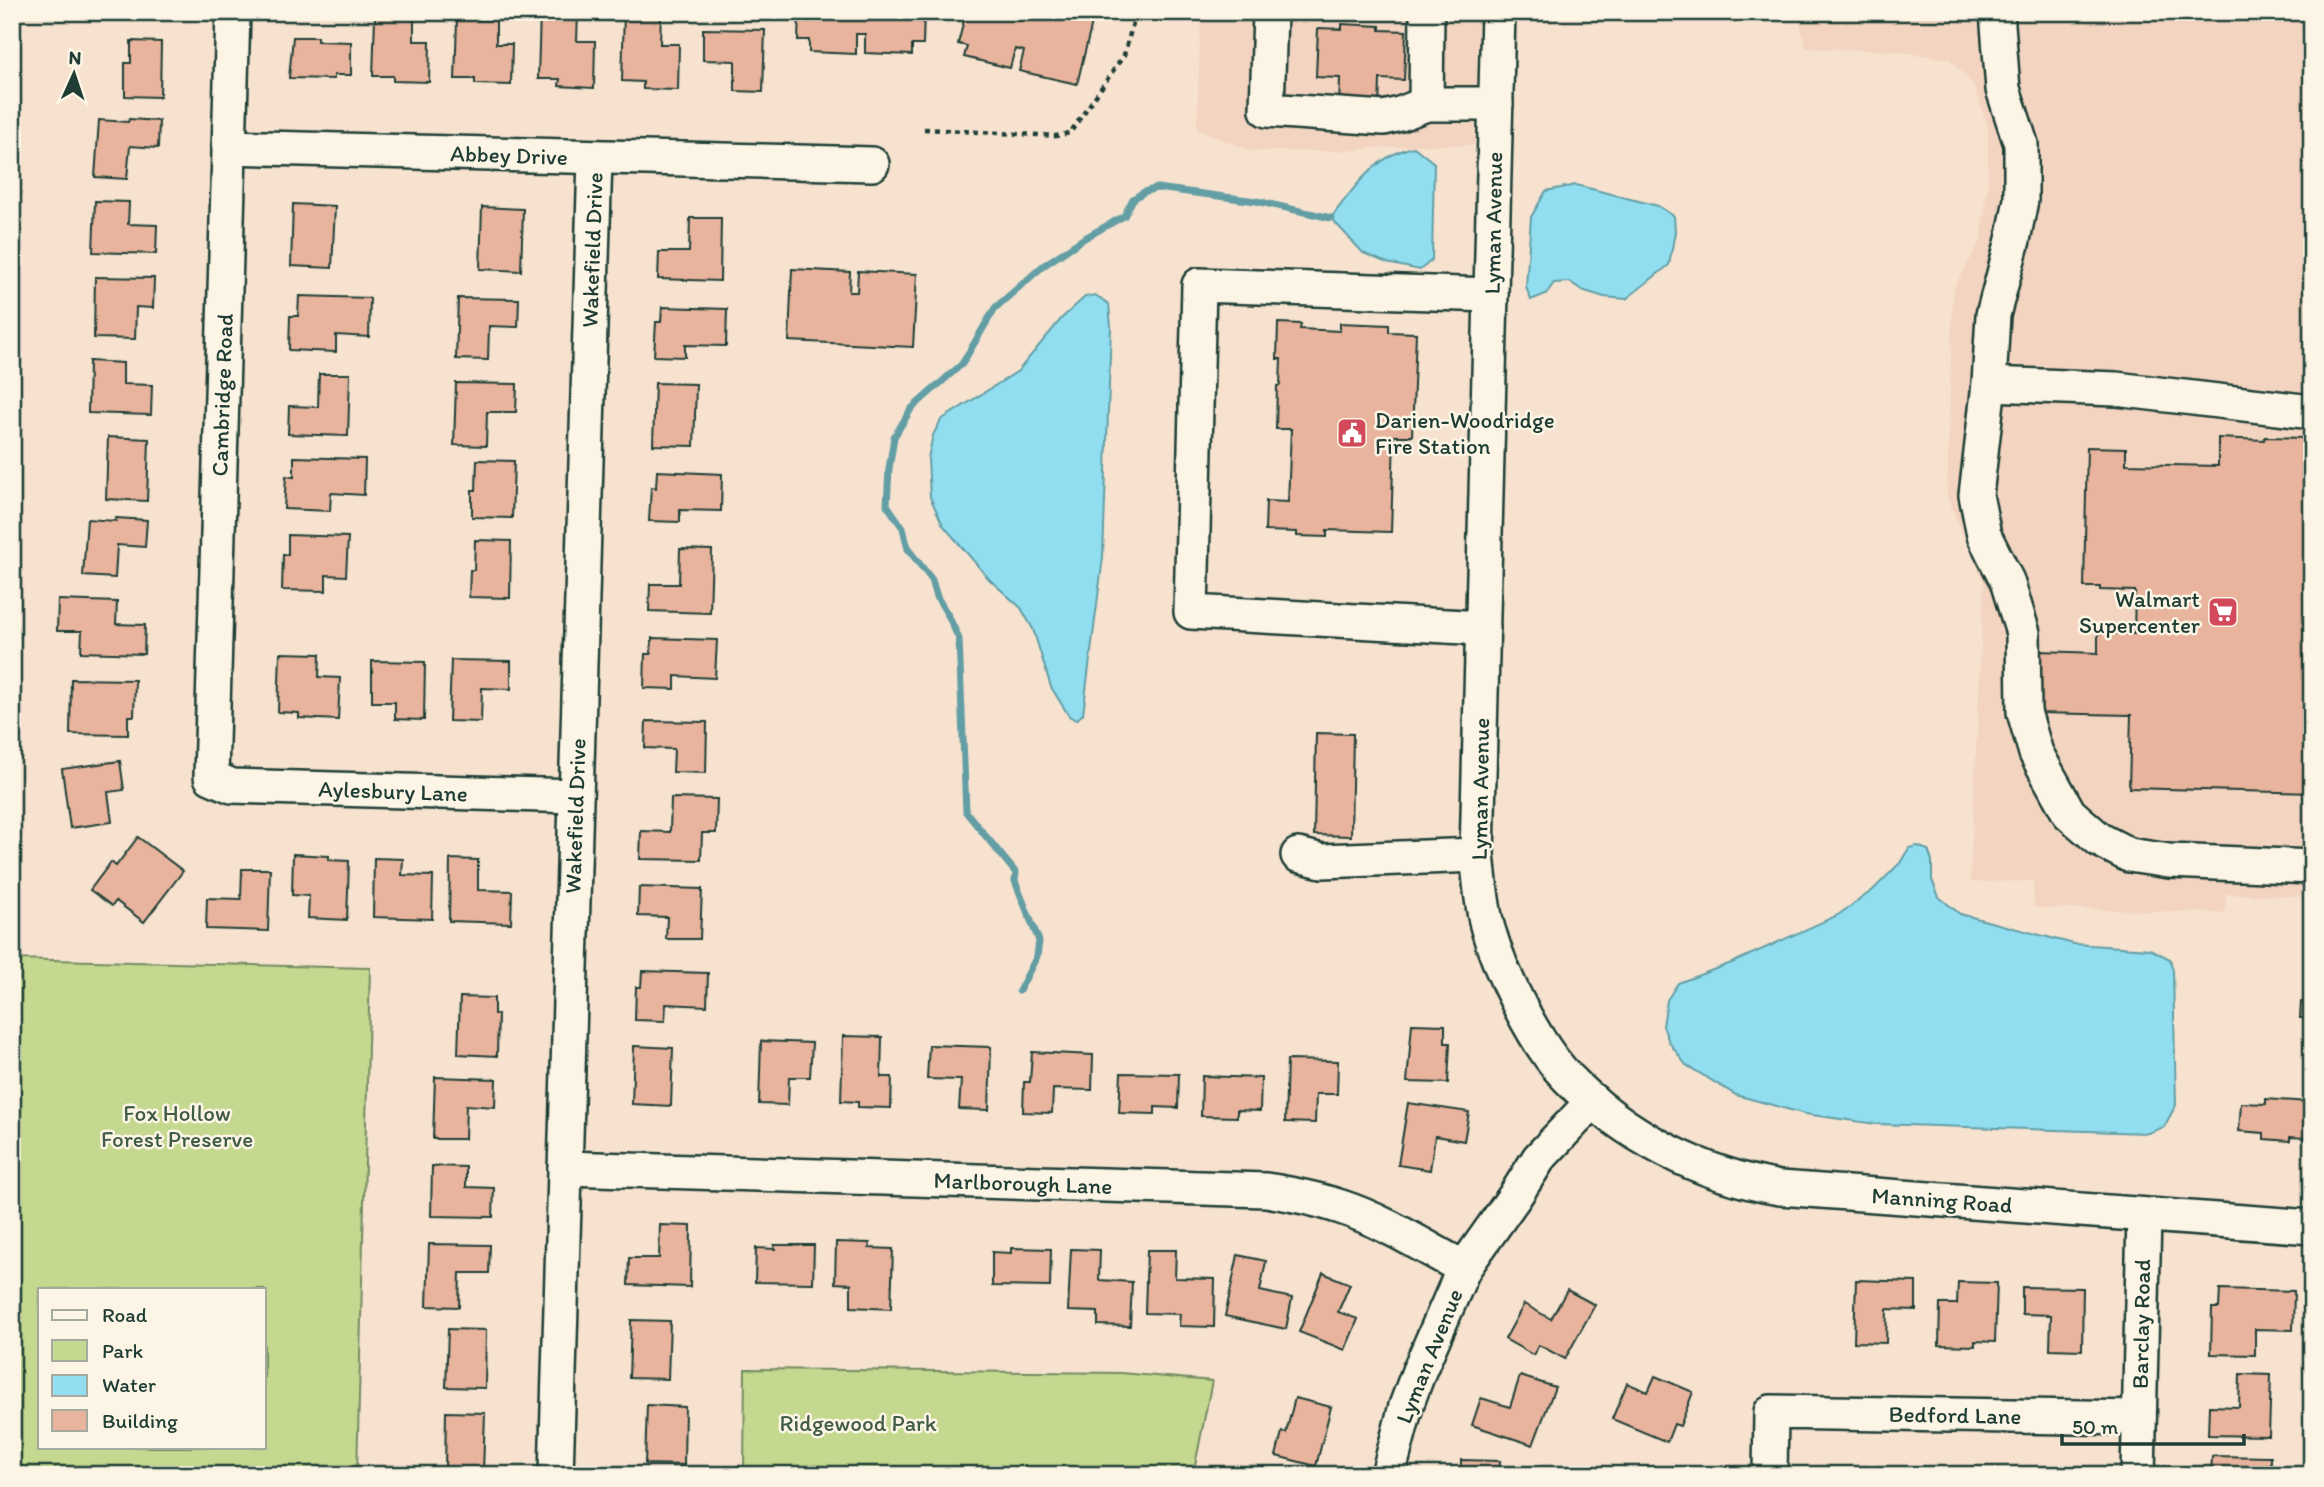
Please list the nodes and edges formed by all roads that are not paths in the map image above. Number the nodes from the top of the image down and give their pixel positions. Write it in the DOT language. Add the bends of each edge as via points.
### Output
graph roads {
  1 [pos="233,12"];
  2 [pos="1270,12"];
  3 [pos="1427,12"];
  4 [pos="1498,12"];
  5 [pos="1997,12"];
  6 [pos="1426,104"];
  7 [pos="1496,104"];
  8 [pos="229,147"];
  9 [pos="595,158"];
  10 [pos="872,164"];
  11 [pos="1491,295"];
  12 [pos="1989,384"];
  13 [pos="2312,412"];
  14 [pos="1483,628"];
  15 [pos="211,777"];
  16 [pos="576,796"];
  17 [pos="1298,855"];
  18 [pos="1477,855"];
  19 [pos="2312,867"];
  20 [pos="1593,1101"];
  21 [pos="565,1168"];
  22 [pos="2144,1215"];
  23 [pos="2312,1227"];
  24 [pos="1464,1268"];
  25 [pos="2140,1419"];
  26 [pos="556,1475"];
  27 [pos="1388,1475"];
  28 [pos="1770,1475"];
  29 [pos="2138,1475"];
  1 -- 8 [label="street, Cambridge Road"];
  2 -- 6 [label="street" via="1267,110 1384,118"];
  3 -- 6 [label="street"];
  4 -- 7 [label="street, Lyman Avenue"];
  5 -- 12 [label="street" via="2003,89 2021,145 2021,200 1993,315"];
  6 -- 7 [label="street"];
  7 -- 11 [label="street, Lyman Avenue"];
  8 -- 9 [label="street, Abbey Drive"];
  8 -- 15 [label="street, Cambridge Road"];
  9 -- 10 [label="street, Abbey Drive"];
  9 -- 16 [label="street, Wakefield Drive"];
  11 -- 14 [label="street, Lyman Avenue"];
  11 -- 14 [label="street" via="1199,285 1191,612"];
  12 -- 13 [label="street" via="2116,389"];
  12 -- 19 [label="street" via="1976,495 1984,535 2007,581 2023,633 2024,712 2036,753 2069,813 2100,840 2129,855"];
  14 -- 18 [label="street, Lyman Avenue"];
  15 -- 16 [label="street, Aylesbury Lane" via="232,786"];
  16 -- 21 [label="street, Wakefield Drive"];
  17 -- 18 [label="street" via="1322,861"];
  18 -- 20 [label="street, Lyman Avenue" via="1488,929 1507,980 1529,1024 1566,1076"];
  20 -- 22 [label="street, Manning Road" via="1677,1157 1754,1184"];
  20 -- 24 [label="street, Lyman Avenue" via="1539,1158"];
  21 -- 24 [label="street, Marlborough Lane" via="1266,1190 1343,1207"];
  21 -- 26 [label="street, Wakefield Drive"];
  22 -- 23 [label="street, Manning Road"];
  22 -- 25 [label="street, Barclay Road"];
  24 -- 27 [label="street, Lyman Avenue" via="1406,1406"];
  25 -- 28 [label="street, Bedford Lane" via="1771,1412"];
  25 -- 29 [label="street, Barclay Road"];
}
